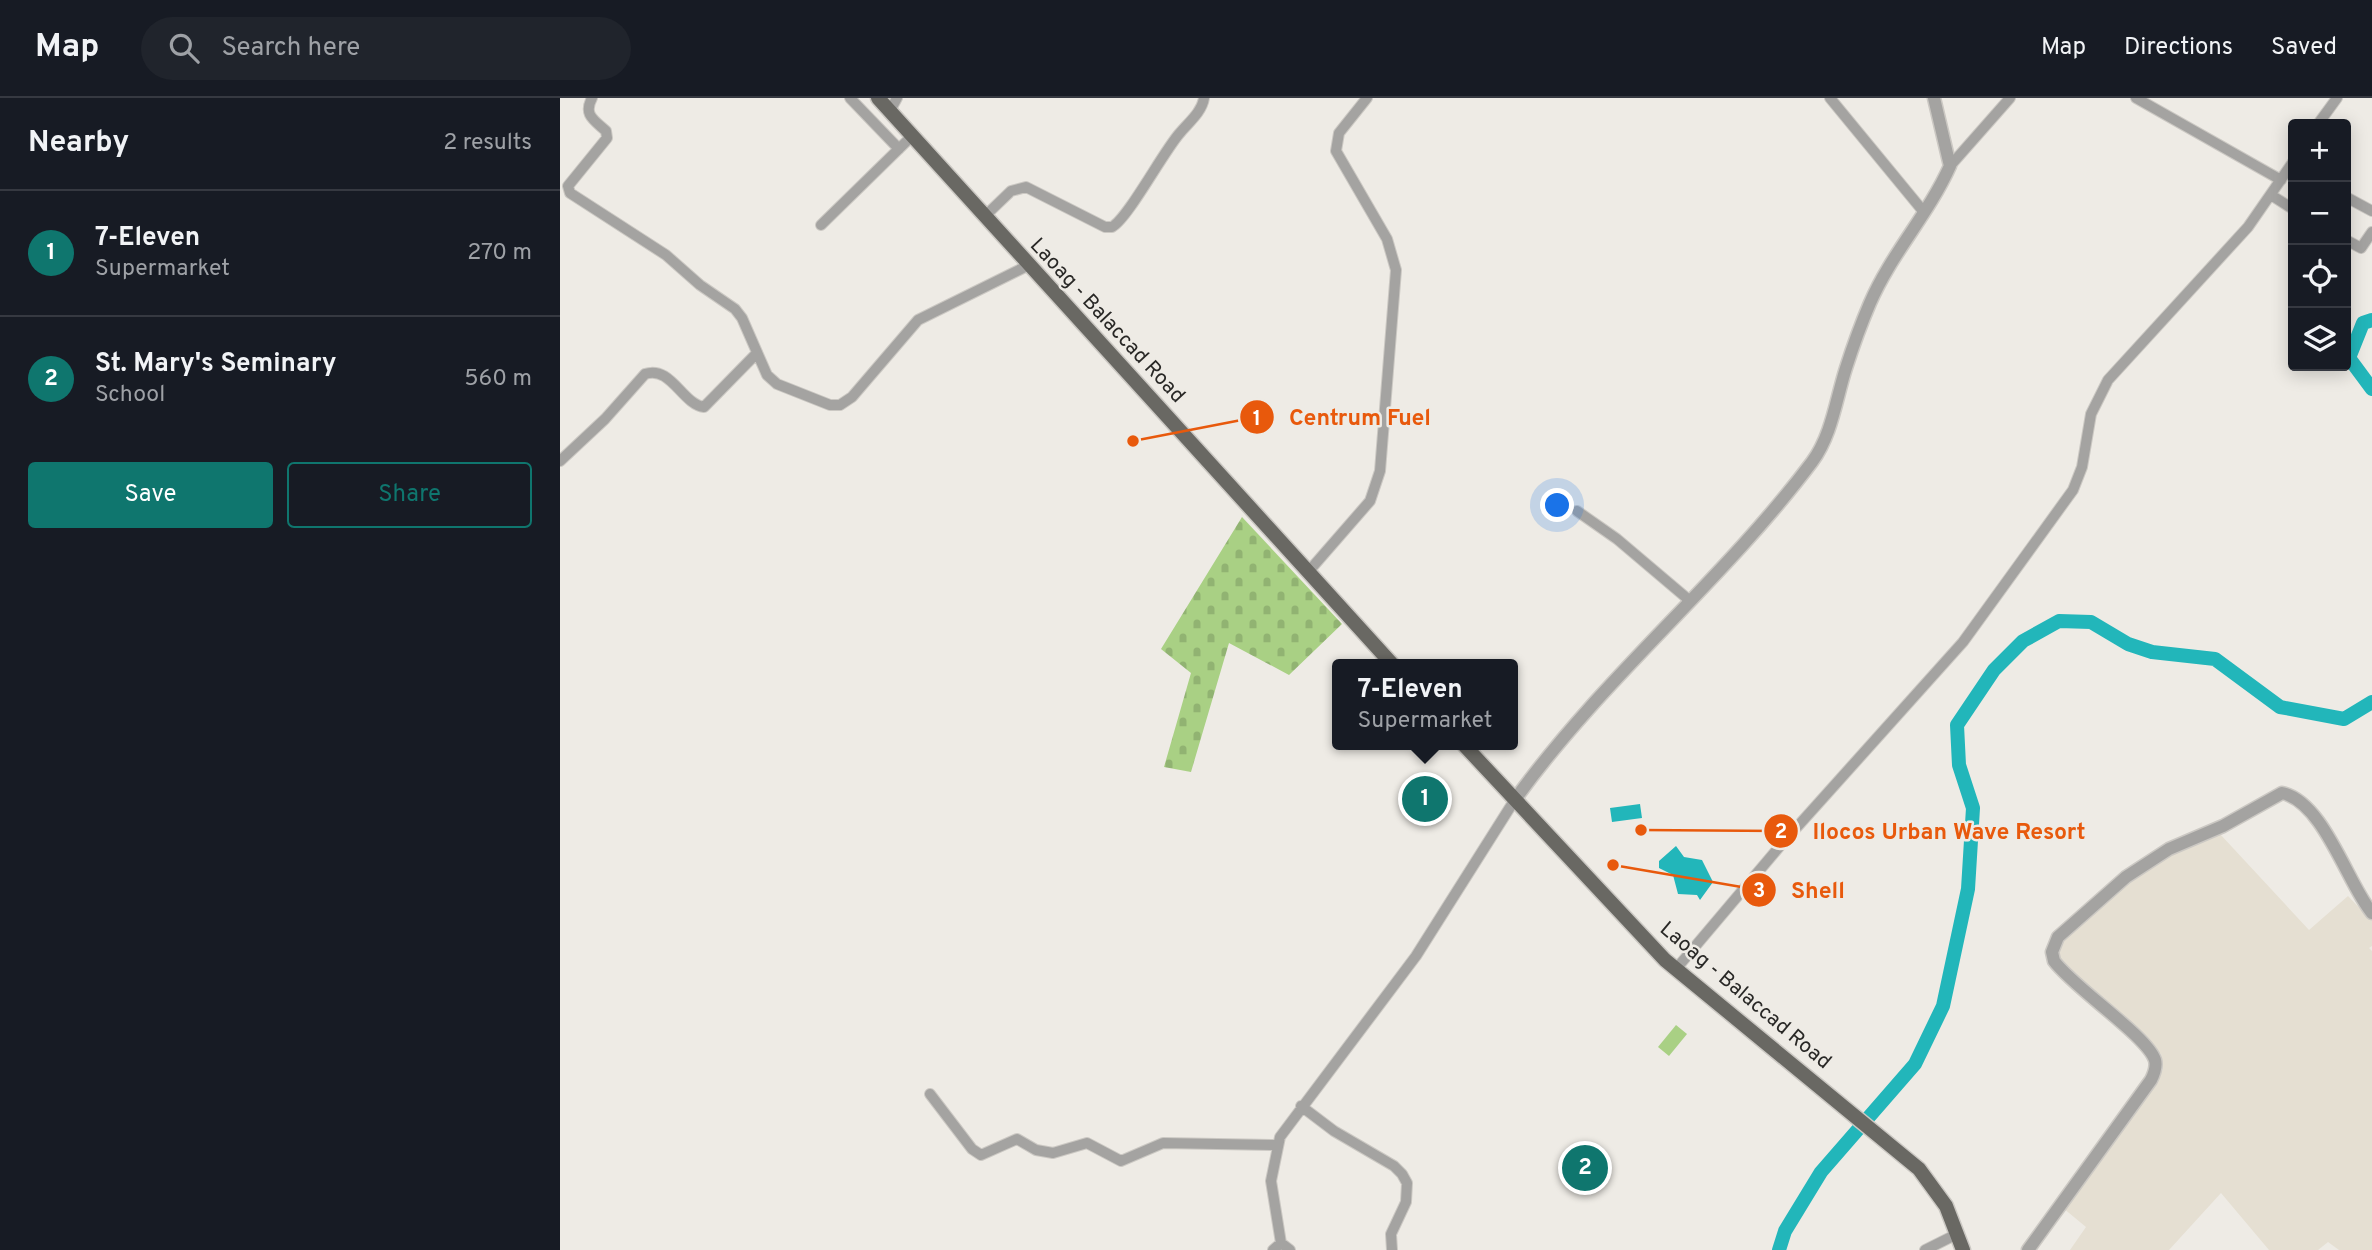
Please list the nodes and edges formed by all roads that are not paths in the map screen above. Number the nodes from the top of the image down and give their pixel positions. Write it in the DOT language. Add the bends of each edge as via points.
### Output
graph roads {
  1 [pos="592,98"];
  2 [pos="850,98"];
  3 [pos="878,98"];
  4 [pos="1204,98"];
  5 [pos="1367,98"];
  6 [pos="1830,98"];
  7 [pos="1934,98"];
  8 [pos="2010,98"];
  9 [pos="2136,98"];
  10 [pos="2337,98"];
  11 [pos="893,105"];
  12 [pos="2322,119"];
  13 [pos="912,136"];
  14 [pos="899,149"];
  15 [pos="1950,166"];
  16 [pos="2288,171"];
  17 [pos="2281,180"];
  18 [pos="564,188"];
  19 [pos="2271,195"];
  20 [pos="2351,200"];
  21 [pos="2288,206"];
  22 [pos="1923,211"];
  23 [pos="2372,211"];
  24 [pos="985,216"];
  25 [pos="821,225"];
  26 [pos="2372,232"];
  27 [pos="2351,242"];
  28 [pos="1027,265"];
  29 [pos="756,354"];
  30 [pos="560,461"];
  31 [pos="1577,511"];
  32 [pos="1309,572"];
  33 [pos="1689,600"];
  34 [pos="1387,659"];
  35 [pos="1468,750"];
  36 [pos="1514,801"];
  37 [pos="2372,913"];
  38 [pos="1676,969"];
  39 [pos="930,1094"];
  40 [pos="1301,1106"];
  41 [pos="1277,1145"];
  42 [pos="1957,1234"];
  43 [pos="1277,1247"];
  44 [pos="1290,1250"];
  45 [pos="1392,1250"];
  46 [pos="1924,1250"];
  47 [pos="1963,1250"];
  48 [pos="2028,1250"];
  1 -- 18 [label="street" via="589,117 606,131 607,138"];
  2 -- 14 [label="street"];
  3 -- 11 [label="main road, Laoag - Balaccad Road"];
  4 -- 24 [label="street" via="1112,227 1026,187 1012,191"];
  5 -- 32 [label="street" via="1339,133 1336,151 1387,239 1396,270 1380,471 1370,501"];
  6 -- 22 [label="street"];
  7 -- 15 [label="street"];
  8 -- 15 [label="street"];
  9 -- 17 [label="street"];
  10 -- 12 [label="street"];
  11 -- 13 [label="main road, Laoag - Balaccad Road"];
  13 -- 14 [label="street"];
  13 -- 24 [label="main road, Laoag - Balaccad Road"];
  14 -- 25 [label="street"];
  15 -- 22 [label="street"];
  16 -- 17 [label="street"];
  17 -- 19 [label="street"];
  18 -- 29 [label="street" via="666,255 735,309"];
  19 -- 21 [label="street"];
  19 -- 38 [label="street" via="2229,250 2108,380 2091,414 2082,467 2073,489 1964,642"];
  20 -- 23 [label="street"];
  22 -- 33 [label="street" via="1870,303 1829,427 1813,461"];
  24 -- 28 [label="main road, Laoag - Balaccad Road"];
  26 -- 27 [label="street" via="2361,247"];
  28 -- 29 [label="street" via="918,320 840,405 820,403 777,384"];
  28 -- 32 [label="main road, Laoag - Balaccad Road"];
  29 -- 30 [label="street" via="704,407 664,376 645,374"];
  31 -- 33 [label="street"];
  32 -- 34 [label="main road, Laoag - Balaccad Road"];
  33 -- 36 [label="street" via="1572,724"];
  35 -- 36 [label="main road, Laoag - Balaccad Road"];
  36 -- 38 [label="main road, Laoag - Balaccad Road"];
  36 -- 40 [label="street" via="1416,956"];
  37 -- 48 [label="street" via="2335,846 2300,802 2282,793 2169,849 2116,884 2071,923 2054,945 2054,961 2142,1043 2155,1060 2155,1069"];
  38 -- 42 [label="main road, Laoag - Balaccad Road" via="1904,1154 1938,1191"];
  39 -- 41 [label="street" via="981,1155 1017,1139 1053,1153 1087,1143 1121,1161 1163,1143"];
  40 -- 41 [label="street"];
  40 -- 45 [label="street" via="1402,1174 1406,1202 1391,1234"];
  41 -- 43 [label="street" via="1271,1181"];
  42 -- 46 [label="street"];
  42 -- 47 [label="main road, Laoag - Balaccad Road"];
  43 -- 44 [label="street"];
}
